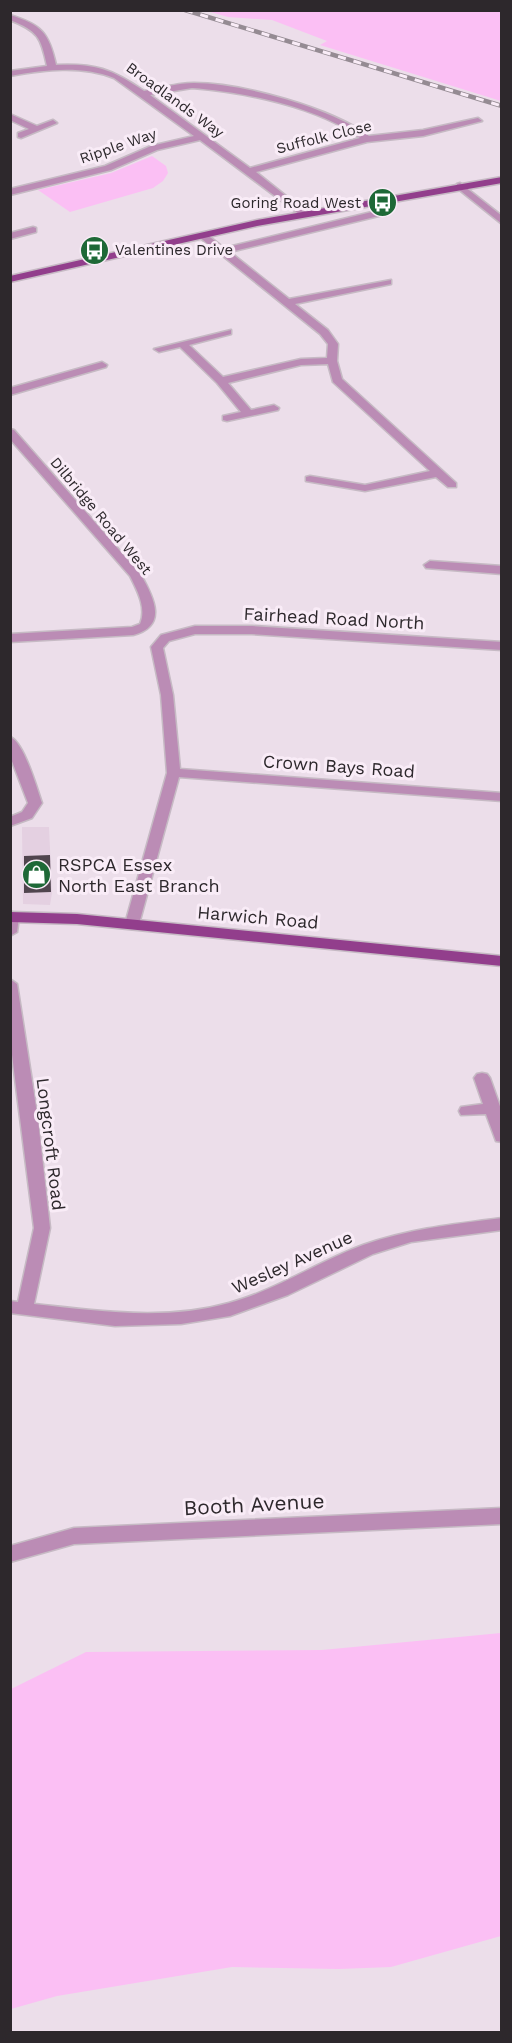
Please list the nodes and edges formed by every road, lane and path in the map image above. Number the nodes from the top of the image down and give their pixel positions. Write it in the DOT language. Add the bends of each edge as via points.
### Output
graph roads {
  1 [pos="10,16"];
  2 [pos="52,68"];
  3 [pos="10,74"];
  4 [pos="143,94"];
  5 [pos="467,114"];
  6 [pos="10,117"];
  7 [pos="478,121"];
  8 [pos="53,123"];
  9 [pos="37,129"];
  10 [pos="489,129"];
  11 [pos="21,135"];
  12 [pos="200,137"];
  13 [pos="367,140"];
  14 [pos="249,171"];
  15 [pos="501,180"];
  16 [pos="460,186"];
  17 [pos="10,192"];
  18 [pos="384,212"];
  19 [pos="303,214"];
  20 [pos="364,217"];
  21 [pos="501,221"];
  22 [pos="376,225"];
  23 [pos="33,230"];
  24 [pos="11,236"];
  25 [pos="203,236"];
  26 [pos="223,251"];
  27 [pos="10,279"];
  28 [pos="387,282"];
  29 [pos="287,303"];
  30 [pos="226,332"];
  31 [pos="183,344"];
  32 [pos="159,350"];
  33 [pos="332,361"];
  34 [pos="102,365"];
  35 [pos="221,381"];
  36 [pos="10,392"];
  37 [pos="274,408"];
  38 [pos="249,414"];
  39 [pos="227,418"];
  40 [pos="10,432"];
  41 [pos="437,473"];
  42 [pos="310,479"];
  43 [pos="344,484"];
  44 [pos="452,485"];
  45 [pos="336,497"];
  46 [pos="430,565"];
  47 [pos="501,570"];
  48 [pos="10,638"];
  49 [pos="501,646"];
  50 [pos="10,741"];
  51 [pos="174,773"];
  52 [pos="501,797"];
  53 [pos="10,822"];
  54 [pos="11,922"];
  55 [pos="132,924"];
  56 [pos="501,961"];
  57 [pos="10,984"];
  58 [pos="482,1078"];
  59 [pos="18,1093"];
  60 [pos="492,1108"];
  61 [pos="467,1111"];
  62 [pos="501,1137"];
  63 [pos="501,1224"];
  64 [pos="18,1308"];
  65 [pos="501,1515"];
  66 [pos="10,1554"];
  1 -- 2 [label="street" via="41,31"];
  2 -- 3 [label="street, Broadlands Way"];
  2 -- 4 [label="street, Broadlands Way" via="102,70"];
  4 -- 12 [label="street, Broadlands Way"];
  4 -- 13 [label="street" via="192,85 229,88 321,113"];
  5 -- 7 [label="street"];
  6 -- 9 [label="street"];
  7 -- 10 [label="street"];
  7 -- 13 [label="street, Suffolk Close"];
  8 -- 9 [label="street"];
  9 -- 11 [label="street"];
  12 -- 14 [label="street, Broadlands Way"];
  12 -- 17 [label="street, Ripple Way" via="154,148 108,168"];
  13 -- 14 [label="street, Suffolk Close"];
  14 -- 19 [label="street, Broadlands Way"];
  15 -- 16 [label="main road"];
  16 -- 19 [label="main road"];
  16 -- 21 [label="street"];
  18 -- 20 [label="street"];
  19 -- 25 [label="main road"];
  20 -- 22 [label="street"];
  20 -- 26 [label="street"];
  23 -- 24 [label="street"];
  25 -- 26 [label="street"];
  25 -- 27 [label="main road"];
  26 -- 29 [label="street"];
  28 -- 29 [label="street"];
  29 -- 33 [label="street" via="333,344"];
  30 -- 31 [label="street"];
  31 -- 32 [label="street"];
  31 -- 35 [label="street"];
  33 -- 35 [label="street" via="301,362"];
  33 -- 41 [label="street" via="337,380"];
  34 -- 36 [label="street"];
  35 -- 38 [label="street"];
  37 -- 38 [label="street"];
  38 -- 39 [label="street"];
  40 -- 48 [label="street, Dilbridge Road West" via="135,575 148,614 144,627 114,634"];
  41 -- 43 [label="street" via="365,488"];
  41 -- 44 [label="street"];
  42 -- 43 [label="street"];
  43 -- 45 [label="street"];
  46 -- 47 [label="street"];
  49 -- 51 [label="street, Fairhead Road North" via="252,630 195,630 165,638 157,647 157,654 167,695"];
  50 -- 53 [label="street" via="35,803 27,815"];
  51 -- 52 [label="street, Crown Bays Road"];
  51 -- 55 [label="street"];
  54 -- 55 [label="main road, Harwich Road" via="47,917"];
  55 -- 56 [label="main road, Harwich Road"];
  57 -- 59 [label="street, Longcroft Road"];
  58 -- 60 [label="street"];
  59 -- 64 [label="street, Longcroft Road" via="42,1228"];
  60 -- 61 [label="street"];
  60 -- 62 [label="street"];
  63 -- 64 [label="street, Wesley Avenue" via="411,1236 367,1250 282,1291 230,1310 181,1318 115,1320"];
  65 -- 66 [label="street, Booth Avenue" via="75,1536"];
}
